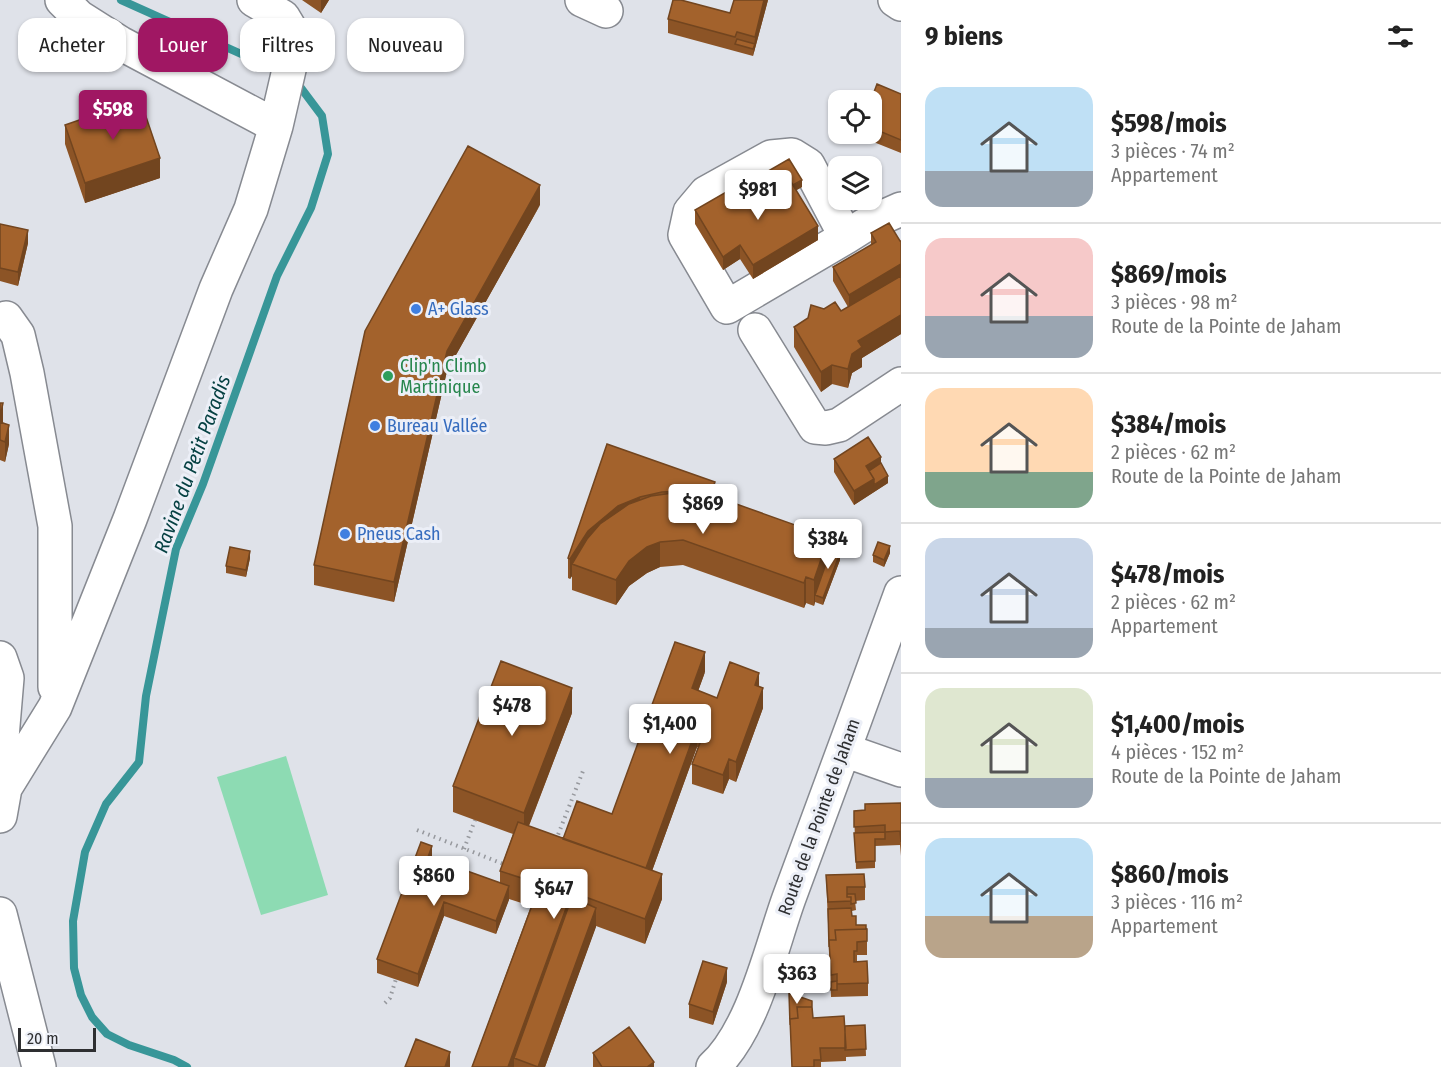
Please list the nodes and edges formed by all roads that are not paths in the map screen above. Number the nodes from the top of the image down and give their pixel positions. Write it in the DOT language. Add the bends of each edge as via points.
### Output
graph roads {
  1 [pos="62,0"];
  2 [pos="254,0"];
  3 [pos="895,0"];
  4 [pos="901,4"];
  5 [pos="276,126"];
  6 [pos="901,209"];
  7 [pos="846,237"];
  8 [pos="6,318"];
  9 [pos="755,330"];
  10 [pos="901,384"];
  11 [pos="901,593"];
  12 [pos="0,658"];
  13 [pos="55,706"];
  14 [pos="844,750"];
  15 [pos="901,770"];
  16 [pos="2,802"];
  17 [pos="0,914"];
  18 [pos="25,1016"];
  19 [pos="21,1067"];
  20 [pos="39,1067"];
  21 [pos="713,1067"];
  1 -- 5 [label="street" via="120,44"];
  2 -- 5 [label="street" via="283,17 292,32 294,48"];
  3 -- 4 [label="street"];
  5 -- 13 [label="street" via="251,208"];
  6 -- 7 [label="street"];
  7 -- 7 [label="street" via="727,307 685,235 690,213 706,193 771,157 792,155 807,165"];
  8 -- 13 [label="street" via="18,335 55,526"];
  9 -- 10 [label="street" via="815,427 839,425"];
  11 -- 14 [label="street, Route de la Pointe de Jaham"];
  12 -- 16 [label="street" via="7,678 1,750"];
  13 -- 16 [label="street"];
  14 -- 15 [label="street"];
  14 -- 21 [label="street, Route de la Pointe de Jaham" via="751,1008 742,1029"];
  17 -- 18 [label="street"];
  18 -- 19 [label="street"];
  18 -- 20 [label="street"];
}
